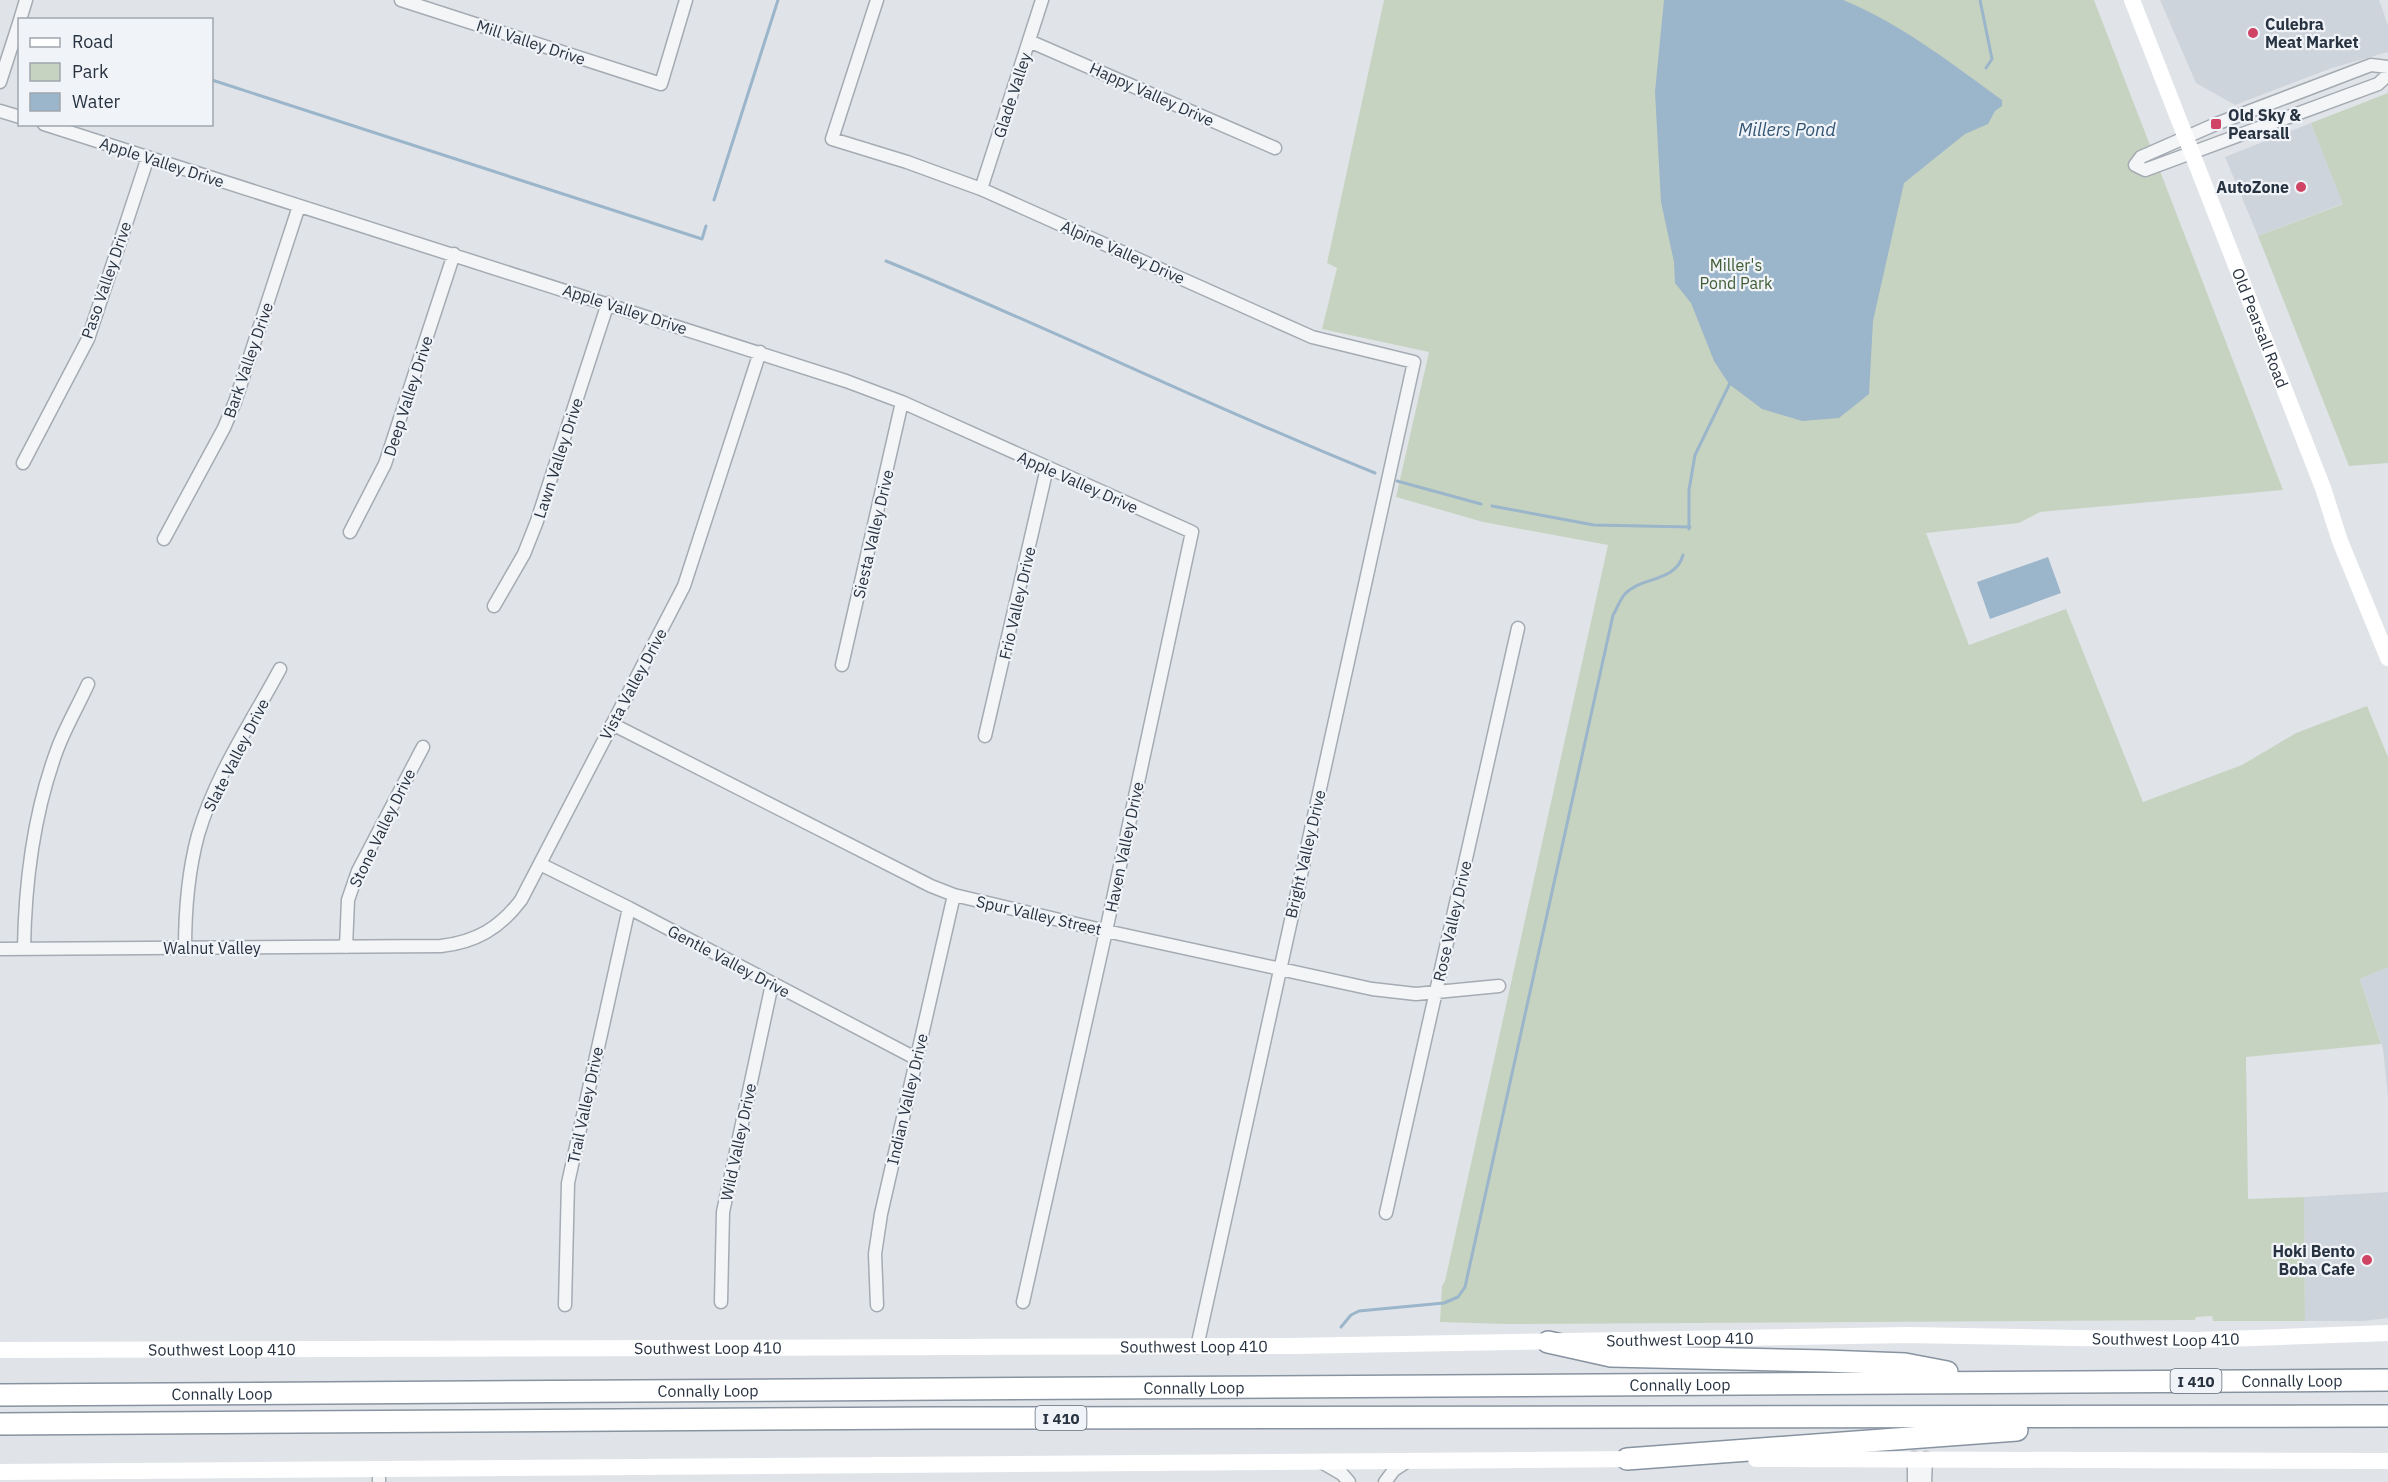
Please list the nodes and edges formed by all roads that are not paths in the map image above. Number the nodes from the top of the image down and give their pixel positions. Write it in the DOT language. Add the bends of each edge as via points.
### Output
graph roads {
  1 [pos="26,0"];
  2 [pos="401,0"];
  3 [pos="687,0"];
  4 [pos="877,0"];
  5 [pos="1042,0"];
  6 [pos="2132,0"];
  7 [pos="21,18"];
  8 [pos="18,26"];
  9 [pos="1029,41"];
  10 [pos="2388,68"];
  11 [pos="2388,75"];
  12 [pos="0,82"];
  13 [pos="0,111"];
  14 [pos="18,116"];
  15 [pos="50,126"];
  16 [pos="2186,137"];
  17 [pos="1275,148"];
  18 [pos="2193,154"];
  19 [pos="148,157"];
  20 [pos="981,189"];
  21 [pos="299,207"];
  22 [pos="454,254"];
  23 [pos="608,303"];
  24 [pos="760,352"];
  25 [pos="1414,362"];
  26 [pos="902,402"];
  27 [pos="23,464"];
  28 [pos="1047,468"];
  29 [pos="350,532"];
  30 [pos="1192,532"];
  31 [pos="164,539"];
  32 [pos="494,606"];
  33 [pos="1518,628"];
  34 [pos="2388,658"];
  35 [pos="842,665"];
  36 [pos="280,669"];
  37 [pos="88,684"];
  38 [pos="612,724"];
  39 [pos="985,736"];
  40 [pos="423,747"];
  41 [pos="540,864"];
  42 [pos="954,895"];
  43 [pos="629,908"];
  44 [pos="1106,931"];
  45 [pos="424,946"];
  46 [pos="346,947"];
  47 [pos="0,949"];
  48 [pos="24,949"];
  49 [pos="185,949"];
  50 [pos="1279,969"];
  51 [pos="772,984"];
  52 [pos="1499,986"];
  53 [pos="1436,992"];
  54 [pos="917,1059"];
  55 [pos="1386,1213"];
  56 [pos="721,1302"];
  57 [pos="1023,1302"];
  58 [pos="565,1305"];
  59 [pos="877,1305"];
  60 [pos="2388,1333"];
  61 [pos="1548,1342"];
  62 [pos="1197,1347"];
  63 [pos="0,1350"];
  64 [pos="2388,1380"];
  65 [pos="2003,1382"];
  66 [pos="0,1395"];
  67 [pos="2388,1416"];
  68 [pos="2122,1417"];
  69 [pos="0,1424"];
  70 [pos="1920,1458"];
  71 [pos="1627,1459"];
  72 [pos="1409,1460"];
  73 [pos="2388,1461"];
  74 [pos="1322,1462"];
  75 [pos="0,1472"];
  76 [pos="379,1476"];
  77 [pos="1349,1482"];
  78 [pos="1385,1482"];
  79 [pos="1914,1482"];
  80 [pos="1925,1482"];
  1 -- 7 [label="street"];
  2 -- 3 [label="street, Mill Valley Drive" via="661,84"];
  4 -- 20 [label="street, Alpine Valley Drive" via="832,139"];
  5 -- 9 [label="street, Glade Valley"];
  6 -- 16 [label="main road, Old Pearsall Road"];
  8 -- 12 [label="street"];
  9 -- 17 [label="street, Happy Valley Drive"];
  9 -- 20 [label="street, Glade Valley"];
  10 -- 16 [label="street" via="2371,65"];
  11 -- 18 [label="street" via="2378,84"];
  13 -- 14 [label="street"];
  15 -- 19 [label="street, Apple Valley Drive"];
  16 -- 18 [label="main road, Old Pearsall Road"];
  16 -- 18 [label="street" via="2141,157 2135,165 2145,171"];
  18 -- 34 [label="main road, Old Pearsall Road"];
  19 -- 21 [label="street, Apple Valley Drive"];
  19 -- 27 [label="street, Paso Valley Drive" via="88,339"];
  20 -- 25 [label="street, Alpine Valley Drive" via="1312,337"];
  21 -- 22 [label="street, Apple Valley Drive"];
  21 -- 31 [label="street, Bark Valley Drive" via="235,402"];
  22 -- 23 [label="street, Apple Valley Drive"];
  22 -- 29 [label="street, Deep Valley Drive" via="385,464"];
  23 -- 24 [label="street, Apple Valley Drive"];
  23 -- 32 [label="street, Lawn Valley Drive" via="537,521 524,554"];
  24 -- 26 [label="street, Apple Valley Drive"];
  24 -- 38 [label="street, Vista Valley Drive" via="684,586"];
  25 -- 50 [label="street, Bright Valley Drive"];
  26 -- 28 [label="street, Apple Valley Drive"];
  26 -- 35 [label="street, Siesta Valley Drive"];
  28 -- 30 [label="street, Apple Valley Drive"];
  28 -- 39 [label="street, Frio Valley Drive"];
  30 -- 44 [label="street, Haven Valley Drive"];
  33 -- 53 [label="street, Rose Valley Drive"];
  36 -- 49 [label="street, Slate Valley Drive" via="224,773 198,834 186,899"];
  37 -- 48 [label="street" via="57,749 40,805 24,908"];
  38 -- 41 [label="street, Vista Valley Drive"];
  38 -- 42 [label="street, Spur Valley Street"];
  40 -- 46 [label="street, Stone Valley Drive" via="358,870 348,900"];
  41 -- 43 [label="street, Gentle Valley Drive"];
  41 -- 45 [label="street, Vista Valley Drive" via="521,900 493,929 461,944"];
  42 -- 44 [label="street, Spur Valley Street"];
  42 -- 54 [label="street, Indian Valley Drive"];
  43 -- 51 [label="street, Gentle Valley Drive"];
  43 -- 58 [label="street, Trail Valley Drive" via="568,1183"];
  44 -- 50 [label="street, Spur Valley Street"];
  44 -- 57 [label="street, Haven Valley Drive"];
  45 -- 46 [label="street, Walnut Valley"];
  46 -- 49 [label="street, Walnut Valley"];
  47 -- 48 [label="street, Walnut Valley"];
  48 -- 49 [label="street, Walnut Valley"];
  50 -- 53 [label="street, Spur Valley Street" via="1396,993"];
  50 -- 62 [label="street, Bright Valley Drive"];
  51 -- 54 [label="street, Gentle Valley Drive"];
  51 -- 56 [label="street, Wild Valley Drive" via="723,1212"];
  52 -- 53 [label="street, Spur Valley Street"];
  53 -- 55 [label="street, Rose Valley Drive"];
  54 -- 59 [label="street, Indian Valley Drive" via="881,1214 875,1254"];
  60 -- 61 [label="main road, Southwest Loop 410" via="2196,1340 1908,1335"];
  61 -- 62 [label="main road, Southwest Loop 410"];
  61 -- 65 [label="highway" via="1611,1356 1905,1364"];
  62 -- 63 [label="main road, Southwest Loop 410"];
  64 -- 65 [label="highway, Connally Loop / I 410"];
  65 -- 66 [label="highway, Connally Loop / I 410"];
  67 -- 68 [label="highway, Connally Loop / I 410"];
  68 -- 69 [label="highway, Connally Loop / I 410"];
  68 -- 71 [label="highway" via="2071,1426"];
  70 -- 71 [label="main road"];
  70 -- 73 [label="main road"];
  70 -- 79 [label="street"];
  70 -- 80 [label="street"];
  71 -- 72 [label="main road"];
  72 -- 74 [label="main road"];
  72 -- 78 [label="street"];
  74 -- 76 [label="main road" via="1139,1461"];
  74 -- 77 [label="street"];
  75 -- 76 [label="main road"];
}
